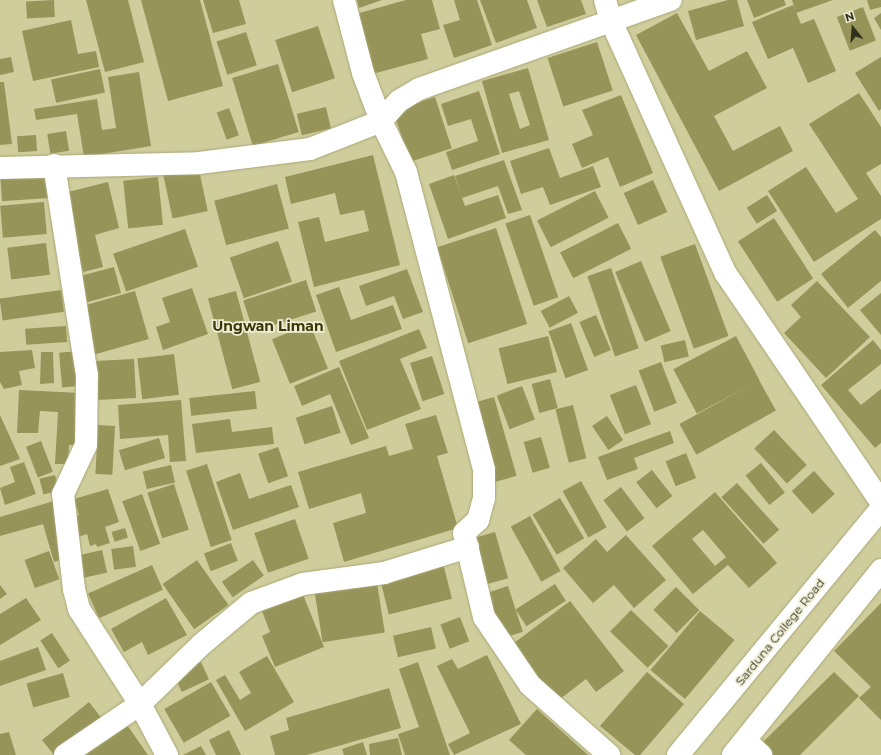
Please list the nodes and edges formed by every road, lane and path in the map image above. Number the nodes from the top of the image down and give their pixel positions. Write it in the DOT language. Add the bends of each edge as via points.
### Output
graph roads {
  1 [pos="344,0"];
  2 [pos="605,0"];
  3 [pos="671,0"];
  4 [pos="611,21"];
  5 [pos="381,120"];
  6 [pos="54,165"];
  7 [pos="0,168"];
  8 [pos="881,502"];
  9 [pos="881,508"];
  10 [pos="468,547"];
  11 [pos="881,570"];
  12 [pos="140,704"];
  13 [pos="747,750"];
  14 [pos="65,755"];
  15 [pos="167,755"];
  16 [pos="609,755"];
  17 [pos="678,755"];
  1 -- 5 [label="street" via="363,73"];
  2 -- 4 [label="street"];
  3 -- 4 [label="street"];
  4 -- 5 [label="street" via="419,89 399,101"];
  4 -- 8 [label="street" via="726,274"];
  5 -- 6 [label="street" via="310,149 199,162"];
  5 -- 10 [label="street" via="406,172 484,470 484,498 478,520 464,533"];
  6 -- 7 [label="street"];
  6 -- 12 [label="street" via="87,375 86,445 64,494 74,589 79,609"];
  9 -- 17 [label="street, Sarduna College Road"];
  10 -- 12 [label="street" via="384,573 303,584 251,603 202,644"];
  10 -- 16 [label="street" via="484,617 530,685"];
  11 -- 13 [label="street"];
  12 -- 14 [label="street"];
  12 -- 15 [label="street"];
}
